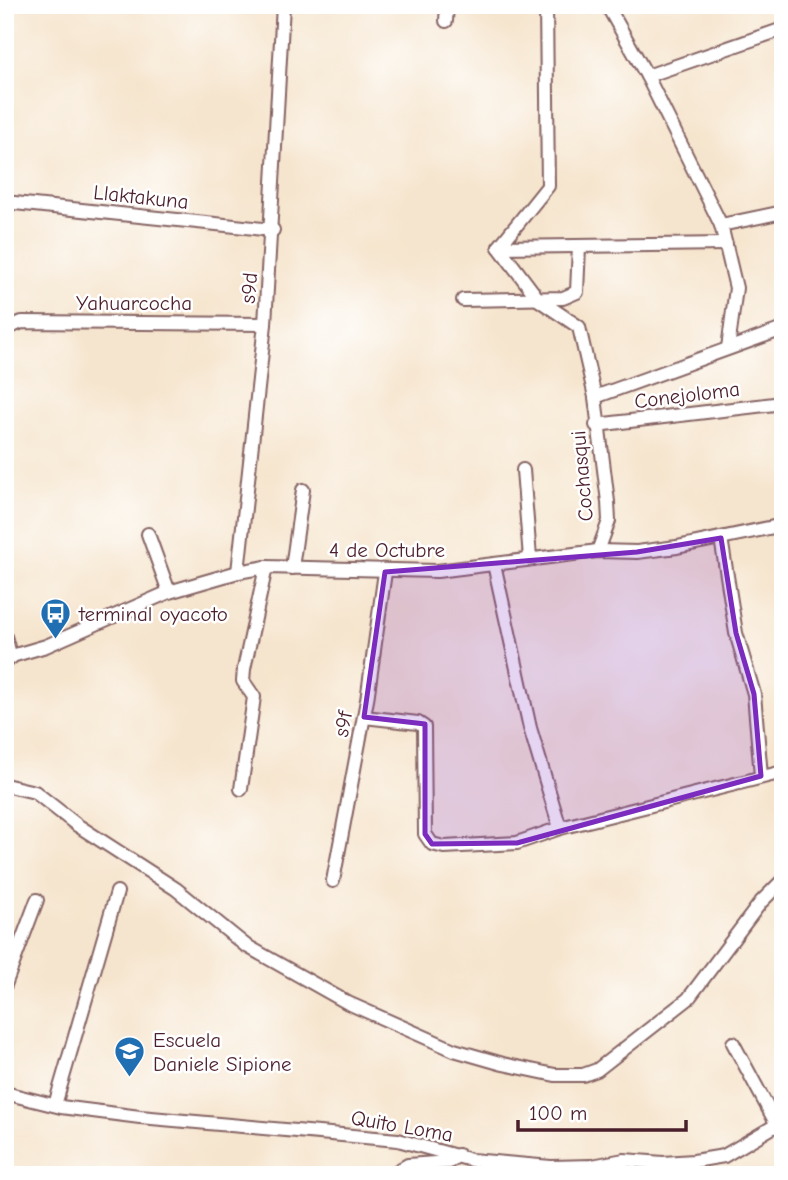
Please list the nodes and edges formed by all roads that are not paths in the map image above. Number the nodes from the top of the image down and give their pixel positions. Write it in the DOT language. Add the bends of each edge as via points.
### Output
graph roads {
  1 [pos="284,5"];
  2 [pos="447,5"];
  3 [pos="546,5"];
  4 [pos="607,5"];
  5 [pos="446,21"];
  6 [pos="783,29"];
  7 [pos="647,76"];
  8 [pos="5,202"];
  9 [pos="783,212"];
  10 [pos="721,225"];
  11 [pos="273,230"];
  12 [pos="726,244"];
  13 [pos="579,246"];
  14 [pos="499,247"];
  15 [pos="463,300"];
  16 [pos="538,300"];
  17 [pos="265,324"];
  18 [pos="5,329"];
  19 [pos="783,330"];
  20 [pos="727,348"];
  21 [pos="595,397"];
  22 [pos="783,403"];
  23 [pos="596,425"];
  24 [pos="523,470"];
  25 [pos="303,491"];
  26 [pos="783,525"];
  27 [pos="148,534"];
  28 [pos="721,538"];
  29 [pos="598,551"];
  30 [pos="530,558"];
  31 [pos="494,564"];
  32 [pos="266,568"];
  33 [pos="292,568"];
  34 [pos="238,572"];
  35 [pos="386,572"];
  36 [pos="169,592"];
  37 [pos="5,636"];
  38 [pos="8,658"];
  39 [pos="364,716"];
  40 [pos="783,772"];
  41 [pos="761,776"];
  42 [pos="5,785"];
  43 [pos="241,789"];
  44 [pos="560,828"];
  45 [pos="333,881"];
  46 [pos="782,881"];
  47 [pos="117,892"];
  48 [pos="37,901"];
  49 [pos="5,985"];
  50 [pos="733,1042"];
  51 [pos="5,1093"];
  52 [pos="55,1105"];
  53 [pos="780,1123"];
  54 [pos="458,1155"];
  55 [pos="391,1175"];
  1 -- 11 [label="street, s9d"];
  2 -- 5 [label="street"];
  3 -- 14 [label="street" via="548,186"];
  4 -- 7 [label="street"];
  6 -- 7 [label="street"];
  7 -- 10 [label="street"];
  8 -- 11 [label="street, Llaktakuna"];
  9 -- 10 [label="street"];
  10 -- 12 [label="street"];
  11 -- 17 [label="street, s9d"];
  12 -- 13 [label="street"];
  12 -- 20 [label="street" via="736,288"];
  13 -- 14 [label="street"];
  13 -- 16 [label="street" via="577,292"];
  14 -- 16 [label="street"];
  15 -- 16 [label="street"];
  16 -- 21 [label="street, Cochasqui" via="579,327"];
  17 -- 18 [label="street, Yahuarcocha" via="22,322"];
  17 -- 34 [label="street, s9d"];
  19 -- 20 [label="street"];
  20 -- 21 [label="street"];
  21 -- 23 [label="street, Cochasqui"];
  22 -- 23 [label="street, Conejoloma"];
  23 -- 29 [label="street, Cochasqui" via="609,521"];
  24 -- 30 [label="street"];
  25 -- 33 [label="street"];
  26 -- 28 [label="street, 4 de Octubre"];
  27 -- 36 [label="street"];
  28 -- 29 [label="street, 4 de Octubre" via="637,552"];
  28 -- 41 [label="street" via="736,633 754,694"];
  29 -- 30 [label="street, 4 de Octubre"];
  30 -- 31 [label="street, 4 de Octubre"];
  31 -- 35 [label="street, 4 de Octubre"];
  31 -- 44 [label="street" via="530,728"];
  32 -- 33 [label="street, 4 de Octubre"];
  32 -- 34 [label="street, 4 de Octubre"];
  32 -- 43 [label="street" via="244,669 243,681 254,697"];
  33 -- 35 [label="street, 4 de Octubre"];
  34 -- 36 [label="street, 4 de Octubre"];
  35 -- 39 [label="street, s9f"];
  36 -- 38 [label="street, 4 de Octubre"];
  37 -- 38 [label="street"];
  39 -- 44 [label="street" via="424,727 425,834 432,844 517,843"];
  39 -- 45 [label="street, s9f"];
  40 -- 41 [label="street"];
  41 -- 44 [label="street"];
  42 -- 46 [label="street" via="35,792 176,889 245,945 348,1003 454,1050 555,1075 597,1070 688,999"];
  47 -- 52 [label="street"];
  48 -- 49 [label="street"];
  50 -- 53 [label="street"];
  51 -- 52 [label="street, Quito Loma"];
  52 -- 54 [label="street, Quito Loma" via="398,1140"];
  53 -- 54 [label="street, Quito Loma" via="724,1156 694,1161 624,1160 551,1167 504,1165"];
  54 -- 55 [label="street" via="449,1162 408,1165"];
}
